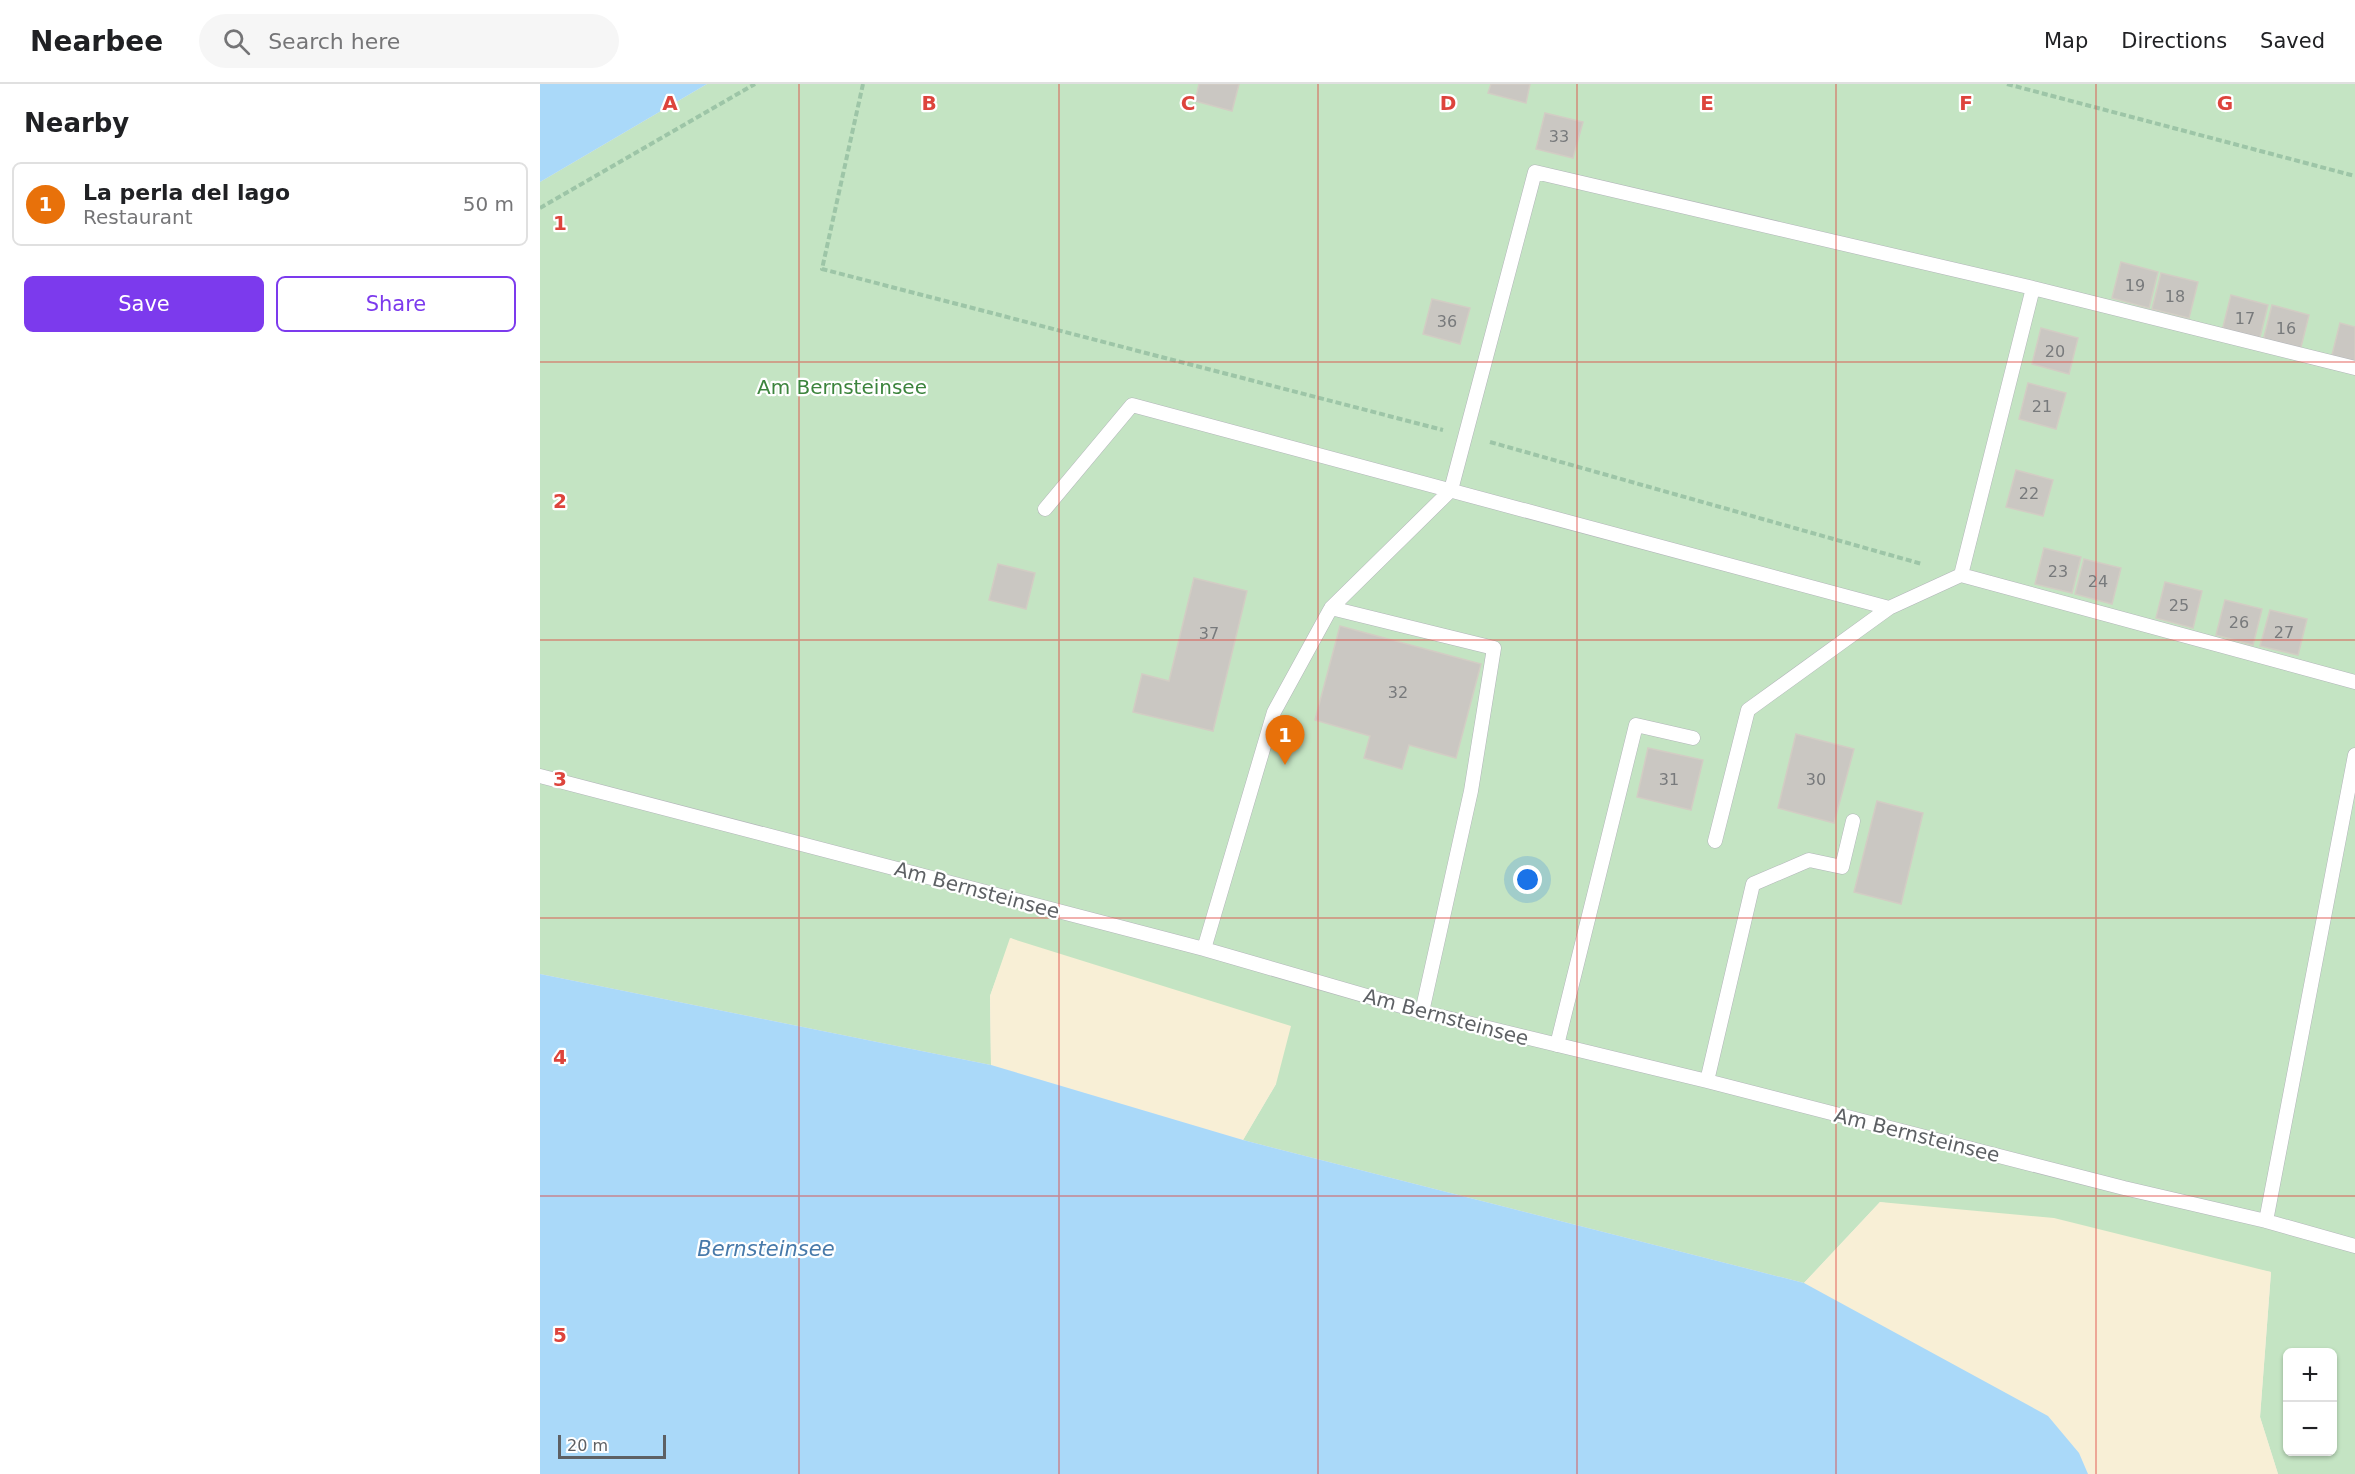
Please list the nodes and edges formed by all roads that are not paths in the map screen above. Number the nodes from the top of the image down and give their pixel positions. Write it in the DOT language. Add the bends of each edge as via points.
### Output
graph roads {
  1 [pos="2033,288"];
  2 [pos="2355,368"];
  3 [pos="1451,490"];
  4 [pos="1045,509"];
  5 [pos="1961,574"];
  6 [pos="1332,608"];
  7 [pos="1889,608"];
  8 [pos="2355,682"];
  9 [pos="1693,738"];
  10 [pos="2355,755"];
  11 [pos="540,776"];
  12 [pos="1853,821"];
  13 [pos="1715,841"];
  14 [pos="1204,949"];
  15 [pos="1422,1012"];
  16 [pos="1557,1045"];
  17 [pos="1707,1081"];
  18 [pos="2266,1221"];
  19 [pos="2355,1246"];
  1 -- 2 [label="lane"];
  1 -- 3 [label="lane" via="1535,172"];
  1 -- 5 [label="lane"];
  3 -- 4 [label="lane" via="1132,405"];
  3 -- 6 [label="lane"];
  3 -- 7 [label="lane"];
  5 -- 7 [label="lane"];
  5 -- 8 [label="lane"];
  6 -- 14 [label="lane" via="1274,712"];
  6 -- 15 [label="lane" via="1494,648 1471,791"];
  7 -- 13 [label="lane" via="1748,710"];
  9 -- 16 [label="lane" via="1636,725"];
  10 -- 18 [label="lane"];
  11 -- 14 [label="lane, Am Bernsteinsee"];
  12 -- 17 [label="lane" via="1842,867 1809,860 1754,884"];
  14 -- 15 [label="lane, Am Bernsteinsee"];
  15 -- 16 [label="lane, Am Bernsteinsee"];
  16 -- 17 [label="lane, Am Bernsteinsee"];
  17 -- 18 [label="lane, Am Bernsteinsee"];
  18 -- 19 [label="lane, Am Bernsteinsee"];
}
